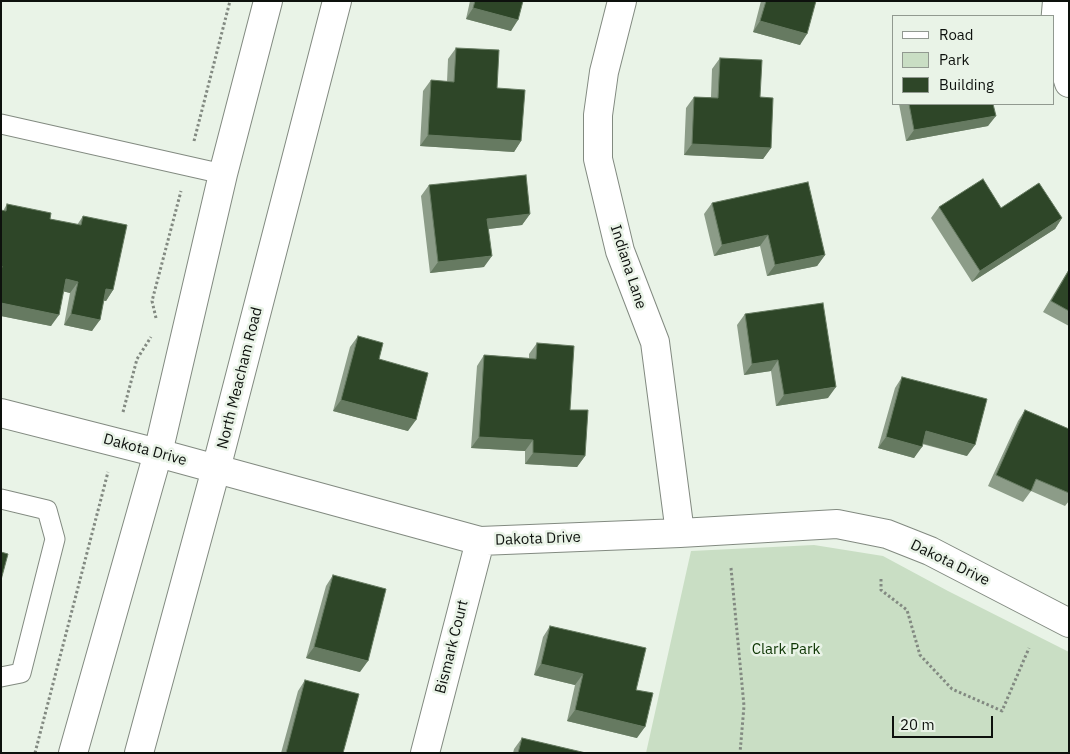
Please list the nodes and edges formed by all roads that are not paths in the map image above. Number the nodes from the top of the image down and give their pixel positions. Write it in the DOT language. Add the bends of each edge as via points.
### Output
graph roads {
  1 [pos="268,1"];
  2 [pos="337,1"];
  3 [pos="622,1"];
  4 [pos="1057,1"];
  5 [pos="1055,24"];
  6 [pos="1055,39"];
  7 [pos="1069,83"];
  8 [pos="1,124"];
  9 [pos="223,174"];
  10 [pos="1,413"];
  11 [pos="158,453"];
  12 [pos="216,469"];
  13 [pos="1,499"];
  14 [pos="680,533"];
  15 [pos="480,541"];
  16 [pos="1069,623"];
  17 [pos="1,677"];
  18 [pos="73,753"];
  19 [pos="138,753"];
  20 [pos="425,753"];
  1 -- 9 [label="street"];
  2 -- 12 [label="street, North Meacham Road"];
  3 -- 14 [label="street, Indiana Lane" via="604,72 598,114 598,159 620,251 655,342"];
  4 -- 5 [label="street"];
  6 -- 7 [label="street"];
  8 -- 9 [label="lane"];
  9 -- 11 [label="street"];
  10 -- 11 [label="street, Dakota Drive"];
  11 -- 12 [label="street, Dakota Drive"];
  11 -- 18 [label="street"];
  12 -- 15 [label="street, Dakota Drive"];
  12 -- 19 [label="street, North Meacham Road"];
  13 -- 17 [label="lane" via="47,510 55,539 21,673"];
  14 -- 15 [label="street, Dakota Drive"];
  14 -- 16 [label="street, Dakota Drive" via="837,524 887,534 930,552"];
  15 -- 20 [label="street, Bismark Court"];
}
